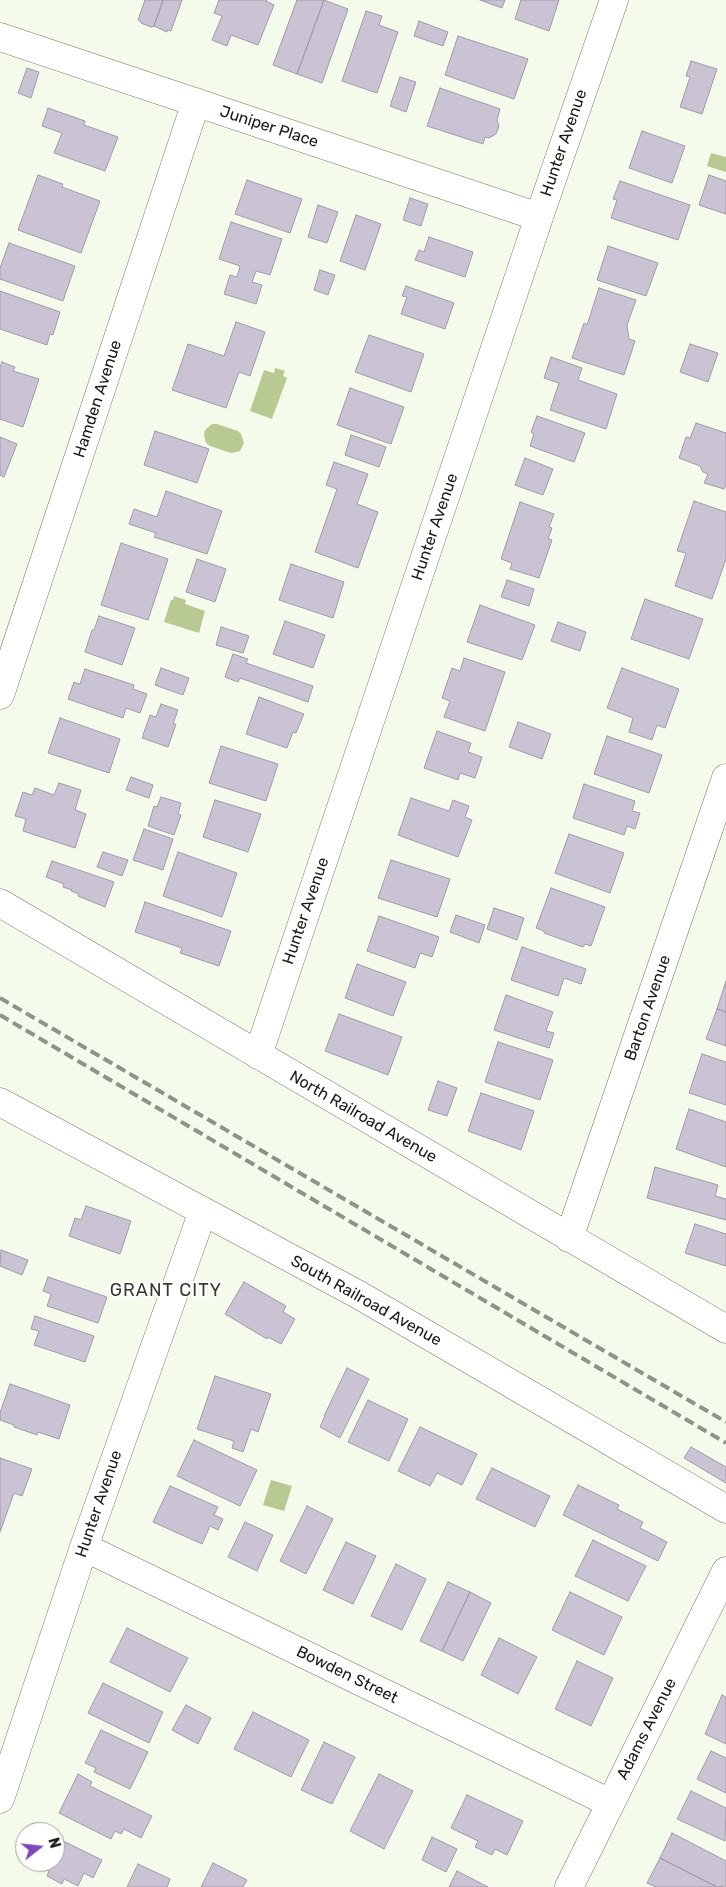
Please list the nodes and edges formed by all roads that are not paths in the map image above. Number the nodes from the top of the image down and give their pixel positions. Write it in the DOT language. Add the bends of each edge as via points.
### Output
graph roads {
  1 [pos="614,0"];
  2 [pos="0,37"];
  3 [pos="196,102"];
  4 [pos="539,217"];
  5 [pos="0,695"];
  6 [pos="726,778"];
  7 [pos="0,903"];
  8 [pos="258,1055"];
  9 [pos="0,1102"];
  10 [pos="203,1211"];
  11 [pos="569,1238"];
  12 [pos="726,1330"];
  13 [pos="726,1509"];
  14 [pos="84,1547"];
  15 [pos="726,1571"];
  16 [pos="0,1799"];
  17 [pos="610,1803"];
  18 [pos="569,1887"];
  1 -- 4 [label="street, Hunter Avenue"];
  2 -- 3 [label="street, Juniper Place"];
  3 -- 4 [label="street, Juniper Place"];
  3 -- 5 [label="street, Hamden Avenue"];
  4 -- 8 [label="street, Hunter Avenue"];
  6 -- 11 [label="street, Barton Avenue"];
  7 -- 8 [label="street, North Railroad Avenue"];
  8 -- 11 [label="street, North Railroad Avenue"];
  9 -- 10 [label="street, South Railroad Avenue"];
  10 -- 13 [label="street, South Railroad Avenue" via="359,1295"];
  10 -- 14 [label="street, Hunter Avenue"];
  11 -- 12 [label="street, North Railroad Avenue"];
  14 -- 16 [label="street, Hunter Avenue"];
  14 -- 17 [label="street, Bowden Street"];
  15 -- 17 [label="street, Adams Avenue"];
  17 -- 18 [label="street, Adams Avenue"];
}
